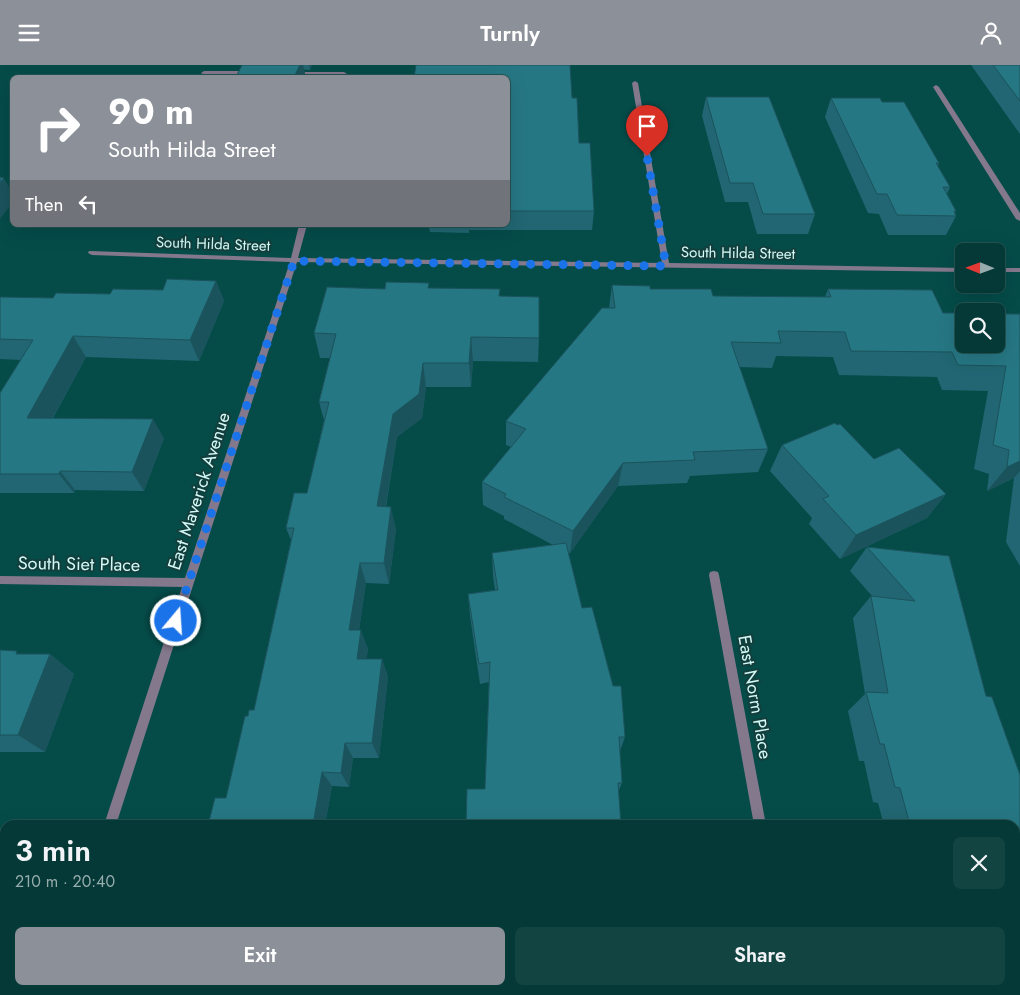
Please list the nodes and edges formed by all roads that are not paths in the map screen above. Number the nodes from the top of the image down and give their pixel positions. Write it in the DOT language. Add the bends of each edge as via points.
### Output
graph roads {
  1 [pos="204,73"];
  2 [pos="260,73"];
  3 [pos="288,73"];
  4 [pos="325,75"];
  5 [pos="635,83"];
  6 [pos="936,87"];
  7 [pos="1020,219"];
  8 [pos="302,227"];
  9 [pos="92,253"];
  10 [pos="294,261"];
  11 [pos="666,266"];
  12 [pos="955,270"];
  13 [pos="1005,270"];
  14 [pos="1020,270"];
  15 [pos="714,575"];
  16 [pos="0,580"];
  17 [pos="188,583"];
  18 [pos="112,820"];
  19 [pos="759,820"];
  1 -- 2 [label="street"];
  3 -- 4 [label="street"];
  5 -- 11 [label="street"];
  6 -- 7 [label="street"];
  8 -- 10 [label="street, East Maverick Avenue"];
  9 -- 10 [label="street, South Hilda Street"];
  10 -- 11 [label="street, South Hilda Street"];
  10 -- 17 [label="street, East Maverick Avenue"];
  11 -- 12 [label="street, South Hilda Street"];
  13 -- 14 [label="street"];
  15 -- 19 [label="street, East Norm Place"];
  16 -- 17 [label="street, South Siet Place"];
  17 -- 18 [label="street, East Maverick Avenue"];
}
